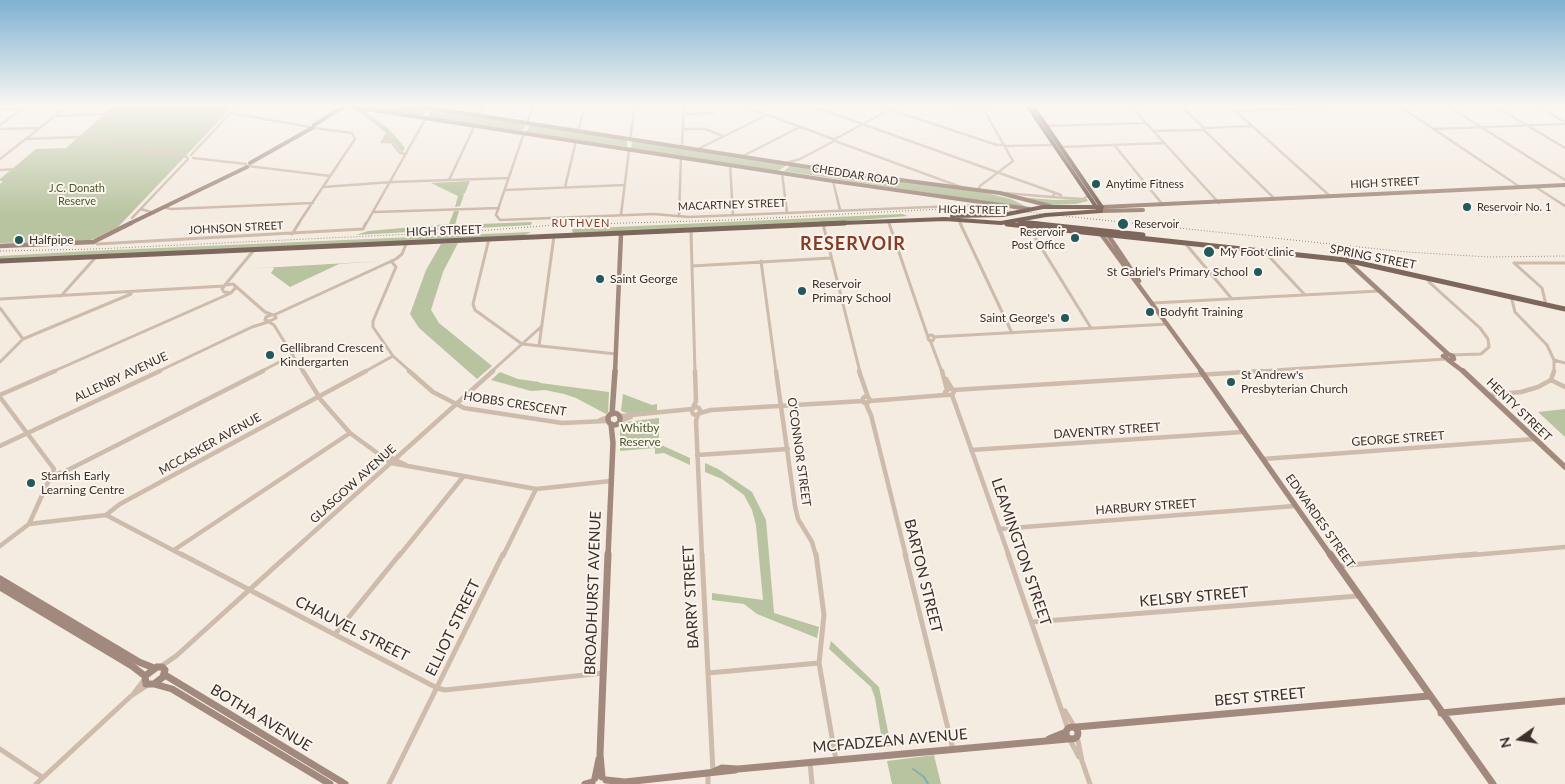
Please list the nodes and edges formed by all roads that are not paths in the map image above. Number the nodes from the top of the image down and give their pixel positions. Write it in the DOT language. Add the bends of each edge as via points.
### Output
graph roads {
  1 [pos="23,142"];
  2 [pos="101,142"];
  3 [pos="205,142"];
  4 [pos="288,142"];
  5 [pos="353,142"];
  6 [pos="382,142"];
  7 [pos="413,142"];
  8 [pos="467,142"];
  9 [pos="521,142"];
  10 [pos="576,142"];
  11 [pos="630,142"];
  12 [pos="647,142"];
  13 [pos="682,142"];
  14 [pos="713,142"];
  15 [pos="771,142"];
  16 [pos="831,142"];
  17 [pos="840,142"];
  18 [pos="913,142"];
  19 [pos="987,142"];
  20 [pos="1002,142"];
  21 [pos="1051,142"];
  22 [pos="1059,142"];
  23 [pos="1163,142"];
  24 [pos="1217,142"];
  25 [pos="1269,142"];
  26 [pos="1453,142"];
  27 [pos="1503,142"];
  28 [pos="1554,142"];
  29 [pos="1165,144"];
  30 [pos="1005,146"];
  31 [pos="1062,146"];
  32 [pos="1115,146"];
  33 [pos="682,147"];
  34 [pos="1016,147"];
  35 [pos="1055,147"];
  36 [pos="1565,148"];
  37 [pos="698,149"];
  38 [pos="629,150"];
  39 [pos="406,154"];
  40 [pos="192,156"];
  41 [pos="681,156"];
  42 [pos="743,156"];
  43 [pos="187,158"];
  44 [pos="0,159"];
  45 [pos="800,159"];
  46 [pos="786,163"];
  47 [pos="730,164"];
  48 [pos="249,165"];
  49 [pos="797,165"];
  50 [pos="18,169"];
  51 [pos="0,170"];
  52 [pos="999,172"];
  53 [pos="782,173"];
  54 [pos="330,176"];
  55 [pos="509,178"];
  56 [pos="449,180"];
  57 [pos="940,180"];
  58 [pos="1565,180"];
  59 [pos="833,181"];
  60 [pos="390,182"];
  61 [pos="1080,184"];
  62 [pos="1087,184"];
  63 [pos="1565,184"];
  64 [pos="624,185"];
  65 [pos="935,185"];
  66 [pos="1534,186"];
  67 [pos="323,187"];
  68 [pos="565,187"];
  69 [pos="1520,187"];
  70 [pos="966,189"];
  71 [pos="505,190"];
  72 [pos="978,190"];
  73 [pos="989,192"];
  74 [pos="1054,192"];
  75 [pos="1000,193"];
  76 [pos="1061,195"];
  77 [pos="1212,196"];
  78 [pos="1330,196"];
  79 [pos="1051,197"];
  80 [pos="1089,199"];
  81 [pos="1275,200"];
  82 [pos="978,201"];
  83 [pos="312,203"];
  84 [pos="1218,203"];
  85 [pos="966,205"];
  86 [pos="1008,205"];
  87 [pos="1163,205"];
  88 [pos="1014,206"];
  89 [pos="1179,206"];
  90 [pos="1565,206"];
  91 [pos="163,207"];
  92 [pos="499,207"];
  93 [pos="1060,207"];
  94 [pos="1096,207"];
  95 [pos="141,209"];
  96 [pos="1032,209"];
  97 [pos="840,210"];
  98 [pos="1101,210"];
  99 [pos="153,212"];
  100 [pos="374,212"];
  101 [pos="1087,212"];
  102 [pos="787,213"];
  103 [pos="1014,213"];
  104 [pos="621,215"];
  105 [pos="733,215"];
  106 [pos="679,216"];
  107 [pos="1033,217"];
  108 [pos="958,218"];
  109 [pos="498,219"];
  110 [pos="134,220"];
  111 [pos="888,220"];
  112 [pos="1012,221"];
  113 [pos="994,223"];
  114 [pos="1038,223"];
  115 [pos="822,224"];
  116 [pos="1047,224"];
  117 [pos="1024,226"];
  118 [pos="363,229"];
  119 [pos="1031,230"];
  120 [pos="691,231"];
  121 [pos="1101,231"];
  122 [pos="1088,233"];
  123 [pos="292,234"];
  124 [pos="621,234"];
  125 [pos="1108,235"];
  126 [pos="554,236"];
  127 [pos="1150,237"];
  128 [pos="489,239"];
  129 [pos="96,242"];
  130 [pos="407,242"];
  131 [pos="1185,243"];
  132 [pos="0,246"];
  133 [pos="252,249"];
  134 [pos="1264,251"];
  135 [pos="97,256"];
  136 [pos="830,258"];
  137 [pos="1349,260"];
  138 [pos="0,261"];
  139 [pos="762,261"];
  140 [pos="389,262"];
  141 [pos="1565,263"];
  142 [pos="692,266"];
  143 [pos="234,276"];
  144 [pos="1427,278"];
  145 [pos="234,286"];
  146 [pos="224,288"];
  147 [pos="1144,290"];
  148 [pos="1379,291"];
  149 [pos="135,292"];
  150 [pos="123,293"];
  151 [pos="231,293"];
  152 [pos="244,295"];
  153 [pos="1306,295"];
  154 [pos="61,296"];
  155 [pos="1511,296"];
  156 [pos="217,299"];
  157 [pos="1232,299"];
  158 [pos="0,301"];
  159 [pos="115,301"];
  160 [pos="1154,303"];
  161 [pos="1546,304"];
  162 [pos="0,308"];
  163 [pos="1565,309"];
  164 [pos="265,312"];
  165 [pos="274,317"];
  166 [pos="267,320"];
  167 [pos="1084,321"];
  168 [pos="1168,324"];
  169 [pos="274,325"];
  170 [pos="542,326"];
  171 [pos="1089,329"];
  172 [pos="1014,333"];
  173 [pos="932,338"];
  174 [pos="23,339"];
  175 [pos="522,344"];
  176 [pos="539,346"];
  177 [pos="616,354"];
  178 [pos="293,355"];
  179 [pos="393,356"];
  180 [pos="1446,356"];
  181 [pos="1461,356"];
  182 [pos="1454,359"];
  183 [pos="1554,360"];
  184 [pos="0,362"];
  185 [pos="1565,363"];
  186 [pos="1459,367"];
  187 [pos="1202,373"];
  188 [pos="1551,380"];
  189 [pos="1565,387"];
  190 [pos="967,389"];
  191 [pos="949,392"];
  192 [pos="1489,395"];
  193 [pos="318,397"];
  194 [pos="0,399"];
  195 [pos="866,400"];
  196 [pos="696,401"];
  197 [pos="456,405"];
  198 [pos="782,405"];
  199 [pos="696,411"];
  200 [pos="614,419"];
  201 [pos="1243,432"];
  202 [pos="350,433"];
  203 [pos="26,434"];
  204 [pos="1535,439"];
  205 [pos="0,446"];
  206 [pos="788,449"];
  207 [pos="971,450"];
  208 [pos="381,454"];
  209 [pos="697,455"];
  210 [pos="395,459"];
  211 [pos="1262,459"];
  212 [pos="390,463"];
  213 [pos="413,467"];
  214 [pos="1565,467"];
  215 [pos="53,475"];
  216 [pos="462,477"];
  217 [pos="611,483"];
  218 [pos="536,489"];
  219 [pos="1295,506"];
  220 [pos="106,515"];
  221 [pos="29,524"];
  222 [pos="999,529"];
  223 [pos="0,546"];
  224 [pos="1565,547"];
  225 [pos="174,550"];
  226 [pos="1338,566"];
  227 [pos="0,579"];
  228 [pos="0,587"];
  229 [pos="250,590"];
  230 [pos="1358,596"];
  231 [pos="29,600"];
  232 [pos="1032,622"];
  233 [pos="84,633"];
  234 [pos="335,634"];
  235 [pos="819,662"];
  236 [pos="161,670"];
  237 [pos="603,673"];
  238 [pos="708,673"];
  239 [pos="148,681"];
  240 [pos="437,688"];
  241 [pos="1429,696"];
  242 [pos="1565,701"];
  243 [pos="211,709"];
  244 [pos="1441,713"];
  245 [pos="1094,727"];
  246 [pos="1072,733"];
  247 [pos="953,748"];
  248 [pos="0,749"];
  249 [pos="836,760"];
  250 [pos="810,762"];
  251 [pos="1478,765"];
  252 [pos="310,767"];
  253 [pos="710,772"];
  254 [pos="42,777"];
  255 [pos="597,781"];
  256 [pos="389,782"];
  257 [pos="621,783"];
  258 [pos="36,784"];
  259 [pos="330,784"];
  260 [pos="345,784"];
  261 [pos="708,784"];
  262 [pos="812,784"];
  263 [pos="1090,784"];
  264 [pos="1489,784"];
  265 [pos="1493,784"];
  1 -- 44 [label="street"];
  2 -- 43 [label="street"];
  3 -- 40 [label="street"];
  4 -- 48 [label="street"];
  5 -- 54 [label="street"];
  6 -- 39 [label="street" via="391,142 400,153"];
  7 -- 39 [label="street"];
  8 -- 56 [label="street"];
  9 -- 55 [label="street"];
  10 -- 38 [label="street, CHEDDAR ROAD"];
  10 -- 68 [label="street"];
  11 -- 38 [label="street"];
  12 -- 33 [label="street, CHEDDAR ROAD"];
  13 -- 33 [label="street"];
  14 -- 37 [label="street"];
  15 -- 42 [label="street"];
  16 -- 45 [label="street"];
  17 -- 57 [label="street"];
  18 -- 52 [label="street"];
  19 -- 30 [label="street"];
  20 -- 30 [label="street"];
  21 -- 35 [label="main road"];
  22 -- 31 [label="main road"];
  23 -- 29 [label="street"];
  24 -- 81 [label="street"];
  25 -- 78 [label="street"];
  26 -- 69 [label="street"];
  27 -- 58 [label="street"];
  28 -- 36 [label="street"];
  29 -- 32 [label="street"];
  29 -- 77 [label="street"];
  30 -- 34 [label="street"];
  30 -- 52 [label="street" via="1013,162"];
  31 -- 32 [label="street"];
  31 -- 35 [label="main road"];
  31 -- 62 [label="main road"];
  32 -- 87 [label="street"];
  33 -- 37 [label="street, CHEDDAR ROAD"];
  34 -- 35 [label="street"];
  35 -- 61 [label="main road"];
  37 -- 42 [label="street, CHEDDAR ROAD"];
  38 -- 41 [label="street, CHEDDAR ROAD"];
  38 -- 64 [label="street"];
  39 -- 60 [label="street"];
  40 -- 43 [label="street"];
  40 -- 48 [label="street"];
  41 -- 47 [label="street, CHEDDAR ROAD"];
  41 -- 106 [label="street"];
  42 -- 46 [label="street, CHEDDAR ROAD"];
  43 -- 95 [label="street"];
  45 -- 46 [label="street"];
  45 -- 49 [label="street" via="795,163"];
  46 -- 49 [label="street, CHEDDAR ROAD"];
  46 -- 53 [label="street" via="788,165"];
  47 -- 53 [label="street, CHEDDAR ROAD"];
  47 -- 105 [label="street"];
  48 -- 54 [label="street"];
  48 -- 91 [label="street"];
  49 -- 65 [label="street, CHEDDAR ROAD"];
  50 -- 51 [label="street"];
  52 -- 72 [label="street"];
  52 -- 74 [label="street"];
  53 -- 59 [label="street, CHEDDAR ROAD"];
  53 -- 102 [label="street"];
  54 -- 67 [label="street"];
  55 -- 56 [label="street"];
  55 -- 71 [label="street"];
  56 -- 60 [label="street"];
  57 -- 65 [label="street" via="941,183"];
  57 -- 70 [label="street"];
  59 -- 82 [label="street, CHEDDAR ROAD"];
  59 -- 97 [label="street"];
  60 -- 67 [label="street"];
  60 -- 100 [label="street"];
  61 -- 62 [label="main road"];
  61 -- 80 [label="main road"];
  62 -- 98 [label="main road"];
  63 -- 66 [label="street, HIGH STREET"];
  64 -- 68 [label="street"];
  64 -- 104 [label="street"];
  65 -- 70 [label="street, CHEDDAR ROAD"];
  66 -- 69 [label="street, HIGH STREET"];
  66 -- 90 [label="street"];
  67 -- 83 [label="street"];
  68 -- 71 [label="street"];
  69 -- 78 [label="street, HIGH STREET"];
  70 -- 72 [label="street, CHEDDAR ROAD"];
  71 -- 92 [label="street"];
  72 -- 73 [label="street, CHEDDAR ROAD"];
  73 -- 75 [label="street, CHEDDAR ROAD"];
  73 -- 96 [label="street, CHEDDAR ROAD" via="1025,203"];
  74 -- 76 [label="street"];
  74 -- 79 [label="street"];
  75 -- 79 [label="street, CHEDDAR ROAD"];
  75 -- 93 [label="street, CHEDDAR ROAD"];
  77 -- 84 [label="street"];
  78 -- 81 [label="street, HIGH STREET"];
  79 -- 80 [label="street, CHEDDAR ROAD"];
  80 -- 93 [label="main road"];
  80 -- 94 [label="main road"];
  81 -- 84 [label="street, HIGH STREET"];
  82 -- 85 [label="street, MACARTNEY STREET" via="979,205"];
  82 -- 86 [label="street, CHEDDAR ROAD"];
  83 -- 91 [label="street"];
  83 -- 123 [label="street"];
  84 -- 89 [label="street, HIGH STREET"];
  85 -- 86 [label="street, MACARTNEY STREET"];
  85 -- 97 [label="street, MACARTNEY STREET"];
  86 -- 88 [label="street, CHEDDAR ROAD"];
  87 -- 89 [label="street, HIGH STREET"];
  87 -- 98 [label="street, HIGH STREET"];
  88 -- 96 [label="street, CHEDDAR ROAD"];
  88 -- 103 [label="street" via="1017,210"];
  89 -- 98 [label="street, HIGH STREET"];
  91 -- 99 [label="street"];
  92 -- 100 [label="street"];
  92 -- 109 [label="street"];
  93 -- 94 [label="main road, HIGH STREET"];
  93 -- 96 [label="main road, HIGH STREET"];
  94 -- 98 [label="main road"];
  95 -- 99 [label="street"];
  95 -- 110 [label="street"];
  96 -- 101 [label="main road, HIGH STREET"];
  96 -- 103 [label="main road, HIGH STREET"];
  96 -- 107 [label="main road"];
  97 -- 102 [label="street, MACARTNEY STREET"];
  98 -- 101 [label="main road, HIGH STREET"];
  99 -- 110 [label="street"];
  100 -- 118 [label="street"];
  101 -- 107 [label="main road, HIGH STREET"];
  102 -- 105 [label="street, MACARTNEY STREET"];
  103 -- 108 [label="main road, HIGH STREET"];
  103 -- 112 [label="main road" via="1010,216"];
  104 -- 106 [label="street, MACARTNEY STREET"];
  104 -- 109 [label="street, MACARTNEY STREET"];
  105 -- 106 [label="street, MACARTNEY STREET"];
  107 -- 112 [label="main road, HIGH STREET"];
  107 -- 114 [label="main road"];
  108 -- 111 [label="main road, HIGH STREET"];
  108 -- 112 [label="main road, SPRING STREET"];
  108 -- 113 [label="main road, HIGH STREET"];
  108 -- 172 [label="street"];
  110 -- 129 [label="street"];
  111 -- 115 [label="main road, HIGH STREET"];
  111 -- 173 [label="street, LEAMINGTON STREET"];
  112 -- 113 [label="main road, HIGH STREET"];
  112 -- 114 [label="main road, SPRING STREET"];
  112 -- 117 [label="main road"];
  113 -- 117 [label="main road, SPRING STREET"];
  114 -- 116 [label="main road, SPRING STREET"];
  115 -- 120 [label="main road, HIGH STREET"];
  115 -- 136 [label="street"];
  116 -- 121 [label="main road, SPRING STREET"];
  116 -- 122 [label="main road"];
  117 -- 122 [label="main road, SPRING STREET"];
  118 -- 123 [label="street, JOHNSON STREET"];
  119 -- 167 [label="street"];
  120 -- 124 [label="main road, HIGH STREET"];
  120 -- 142 [label="street, BARRY STREET"];
  121 -- 122 [label="main road, SPRING STREET"];
  121 -- 125 [label="main road, SPRING STREET"];
  121 -- 127 [label="main road, SPRING STREET"];
  121 -- 147 [label="street, EDWARDES STREET"];
  123 -- 129 [label="street, JOHNSON STREET"];
  124 -- 126 [label="main road, HIGH STREET"];
  124 -- 177 [label="street, BROADHURST AVENUE"];
  125 -- 127 [label="main road, SPRING STREET"];
  125 -- 147 [label="street, EDWARDES STREET"];
  126 -- 128 [label="main road, HIGH STREET"];
  126 -- 170 [label="street"];
  127 -- 131 [label="main road, SPRING STREET"];
  128 -- 130 [label="main road, HIGH STREET"];
  128 -- 175 [label="street" via="473,307"];
  129 -- 132 [label="street, JOHNSON STREET"];
  130 -- 133 [label="main road, HIGH STREET"];
  130 -- 140 [label="street" via="402,254"];
  131 -- 134 [label="main road, SPRING STREET"];
  131 -- 157 [label="street"];
  133 -- 135 [label="main road, HIGH STREET"];
  133 -- 143 [label="street"];
  134 -- 137 [label="main road, SPRING STREET"];
  134 -- 153 [label="street"];
  135 -- 138 [label="main road, HIGH STREET"];
  135 -- 154 [label="street"];
  136 -- 139 [label="street"];
  136 -- 195 [label="street"];
  137 -- 144 [label="main road, SPRING STREET"];
  137 -- 148 [label="street, HENTY STREET"];
  139 -- 142 [label="street"];
  139 -- 198 [label="street, O'CONNOR STREET"];
  140 -- 165 [label="street"];
  140 -- 179 [label="street, HOBBS CRESCENT" via="395,270 373,327"];
  141 -- 161 [label="street" via="1514,263 1542,288"];
  142 -- 196 [label="street, BARRY STREET"];
  143 -- 145 [label="street"];
  143 -- 146 [label="street"];
  144 -- 155 [label="main road, SPRING STREET"];
  144 -- 181 [label="street" via="1488,339 1489,347 1485,352"];
  145 -- 146 [label="street"];
  145 -- 151 [label="street"];
  145 -- 152 [label="street"];
  146 -- 149 [label="street"];
  146 -- 151 [label="street"];
  146 -- 156 [label="street"];
  147 -- 160 [label="street, EDWARDES STREET"];
  148 -- 153 [label="street"];
  148 -- 180 [label="street, HENTY STREET"];
  149 -- 150 [label="street"];
  149 -- 159 [label="street"];
  150 -- 154 [label="street"];
  150 -- 159 [label="street"];
  151 -- 152 [label="street"];
  151 -- 156 [label="street"];
  152 -- 164 [label="street"];
  153 -- 157 [label="street"];
  154 -- 158 [label="street"];
  155 -- 161 [label="main road, SPRING STREET"];
  155 -- 183 [label="street" via="1515,312 1544,341"];
  156 -- 194 [label="street"];
  157 -- 160 [label="street"];
  159 -- 174 [label="street"];
  160 -- 168 [label="street, EDWARDES STREET"];
  161 -- 163 [label="main road, SPRING STREET"];
  162 -- 174 [label="street"];
  164 -- 165 [label="street"];
  164 -- 166 [label="street"];
  165 -- 166 [label="street, ALLENBY AVENUE"];
  165 -- 169 [label="street"];
  166 -- 169 [label="street"];
  166 -- 203 [label="street, ALLENBY AVENUE"];
  167 -- 171 [label="street"];
  168 -- 171 [label="street"];
  168 -- 187 [label="street, EDWARDES STREET"];
  169 -- 178 [label="street"];
  170 -- 175 [label="street, GLASGOW AVENUE"];
  170 -- 176 [label="street"];
  171 -- 172 [label="street"];
  172 -- 173 [label="street"];
  173 -- 191 [label="street, LEAMINGTON STREET"];
  174 -- 184 [label="street"];
  175 -- 176 [label="street"];
  175 -- 197 [label="street, GLASGOW AVENUE"];
  176 -- 177 [label="street"];
  177 -- 200 [label="street, BROADHURST AVENUE"];
  178 -- 193 [label="street"];
  178 -- 215 [label="street"];
  179 -- 193 [label="street, MCCASKER AVENUE"];
  179 -- 197 [label="street, HOBBS CRESCENT" via="433,392"];
  180 -- 181 [label="street"];
  180 -- 182 [label="street"];
  180 -- 186 [label="street, HENTY STREET"];
  180 -- 187 [label="street"];
  181 -- 182 [label="street"];
  182 -- 186 [label="street, HENTY STREET"];
  183 -- 185 [label="street"];
  183 -- 188 [label="street"];
  186 -- 192 [label="street, HENTY STREET"];
  187 -- 190 [label="street"];
  187 -- 201 [label="street, EDWARDES STREET"];
  188 -- 189 [label="street"];
  188 -- 192 [label="street" via="1521,392"];
  190 -- 191 [label="street"];
  191 -- 195 [label="street"];
  191 -- 207 [label="street, LEAMINGTON STREET"];
  192 -- 204 [label="street, HENTY STREET"];
  193 -- 202 [label="street"];
  193 -- 220 [label="street, MCCASKER AVENUE" via="120,504"];
  194 -- 203 [label="street"];
  195 -- 198 [label="street"];
  195 -- 247 [label="street, BARTON STREET"];
  196 -- 199 [label="street, BARRY STREET"];
  197 -- 200 [label="street, HOBBS CRESCENT" via="562,423"];
  197 -- 210 [label="street, GLASGOW AVENUE"];
  198 -- 199 [label="street"];
  198 -- 206 [label="street, O'CONNOR STREET"];
  199 -- 200 [label="street"];
  199 -- 209 [label="street, BARRY STREET"];
  200 -- 217 [label="street, BROADHURST AVENUE"];
  201 -- 207 [label="street, DAVENTRY STREET"];
  201 -- 211 [label="street, EDWARDES STREET"];
  202 -- 208 [label="street"];
  202 -- 225 [label="street"];
  203 -- 205 [label="street, ALLENBY AVENUE"];
  203 -- 215 [label="street" via="54,469"];
  204 -- 211 [label="street, GEORGE STREET"];
  204 -- 214 [label="street, HENTY STREET"];
  206 -- 209 [label="street"];
  206 -- 235 [label="street, O'CONNOR STREET" via="798,519 812,542 817,558 824,615"];
  207 -- 222 [label="street, LEAMINGTON STREET"];
  208 -- 210 [label="street"];
  208 -- 212 [label="street"];
  209 -- 238 [label="street, BARRY STREET"];
  210 -- 212 [label="street, GLASGOW AVENUE"];
  210 -- 213 [label="street"];
  211 -- 219 [label="street, EDWARDES STREET"];
  212 -- 213 [label="street"];
  212 -- 229 [label="street, GLASGOW AVENUE"];
  213 -- 216 [label="street"];
  215 -- 221 [label="street"];
  216 -- 218 [label="street"];
  216 -- 234 [label="street"];
  217 -- 218 [label="street"];
  217 -- 237 [label="street, BROADHURST AVENUE"];
  218 -- 240 [label="street, ELLIOT STREET"];
  219 -- 222 [label="street, HARBURY STREET"];
  219 -- 226 [label="street, EDWARDES STREET"];
  220 -- 221 [label="street, MCCASKER AVENUE"];
  220 -- 225 [label="street, CHAUVEL STREET"];
  221 -- 223 [label="street"];
  222 -- 232 [label="street, LEAMINGTON STREET"];
  224 -- 226 [label="street"];
  225 -- 229 [label="street, CHAUVEL STREET"];
  226 -- 230 [label="street, EDWARDES STREET"];
  227 -- 231 [label="street, BOTHA AVENUE"];
  228 -- 231 [label="street, BOTHA AVENUE"];
  229 -- 234 [label="street, CHAUVEL STREET"];
  229 -- 236 [label="street, GLASGOW AVENUE"];
  230 -- 232 [label="street, KELSBY STREET"];
  230 -- 241 [label="street, EDWARDES STREET"];
  231 -- 233 [label="street, BOTHA AVENUE"];
  232 -- 246 [label="street, LEAMINGTON STREET"];
  233 -- 236 [label="street, BOTHA AVENUE"];
  233 -- 239 [label="street, BOTHA AVENUE"];
  234 -- 240 [label="street, CHAUVEL STREET"];
  235 -- 238 [label="street"];
  235 -- 249 [label="street, O'CONNOR STREET"];
  236 -- 239 [label="street"];
  236 -- 239 [label="street"];
  236 -- 243 [label="street, BOTHA AVENUE"];
  237 -- 240 [label="street, CHAUVEL STREET" via="445,690"];
  237 -- 255 [label="street, BROADHURST AVENUE"];
  238 -- 253 [label="street, BARRY STREET"];
  239 -- 243 [label="street, BOTHA AVENUE"];
  239 -- 254 [label="street"];
  240 -- 256 [label="street, ELLIOT STREET"];
  241 -- 244 [label="street, EDWARDES STREET"];
  241 -- 245 [label="street, BEST STREET"];
  242 -- 244 [label="street"];
  243 -- 252 [label="street, BOTHA AVENUE"];
  244 -- 251 [label="street, EDWARDES STREET"];
  245 -- 246 [label="street, MCFADZEAN AVENUE"];
  246 -- 247 [label="street, MCFADZEAN AVENUE" via="1044,740"];
  246 -- 263 [label="street, LEAMINGTON STREET"];
  247 -- 249 [label="street, MCFADZEAN AVENUE"];
  248 -- 254 [label="street"];
  249 -- 250 [label="street, MCFADZEAN AVENUE"];
  250 -- 253 [label="street, MCFADZEAN AVENUE"];
  250 -- 262 [label="street"];
  251 -- 264 [label="street, EDWARDES STREET"];
  251 -- 265 [label="street, EDWARDES STREET"];
  252 -- 259 [label="street, BOTHA AVENUE"];
  252 -- 260 [label="street, BOTHA AVENUE"];
  253 -- 257 [label="street, MCFADZEAN AVENUE"];
  253 -- 261 [label="street, BARRY STREET"];
  254 -- 258 [label="street"];
  255 -- 257 [label="street, MCFADZEAN AVENUE"];
}
